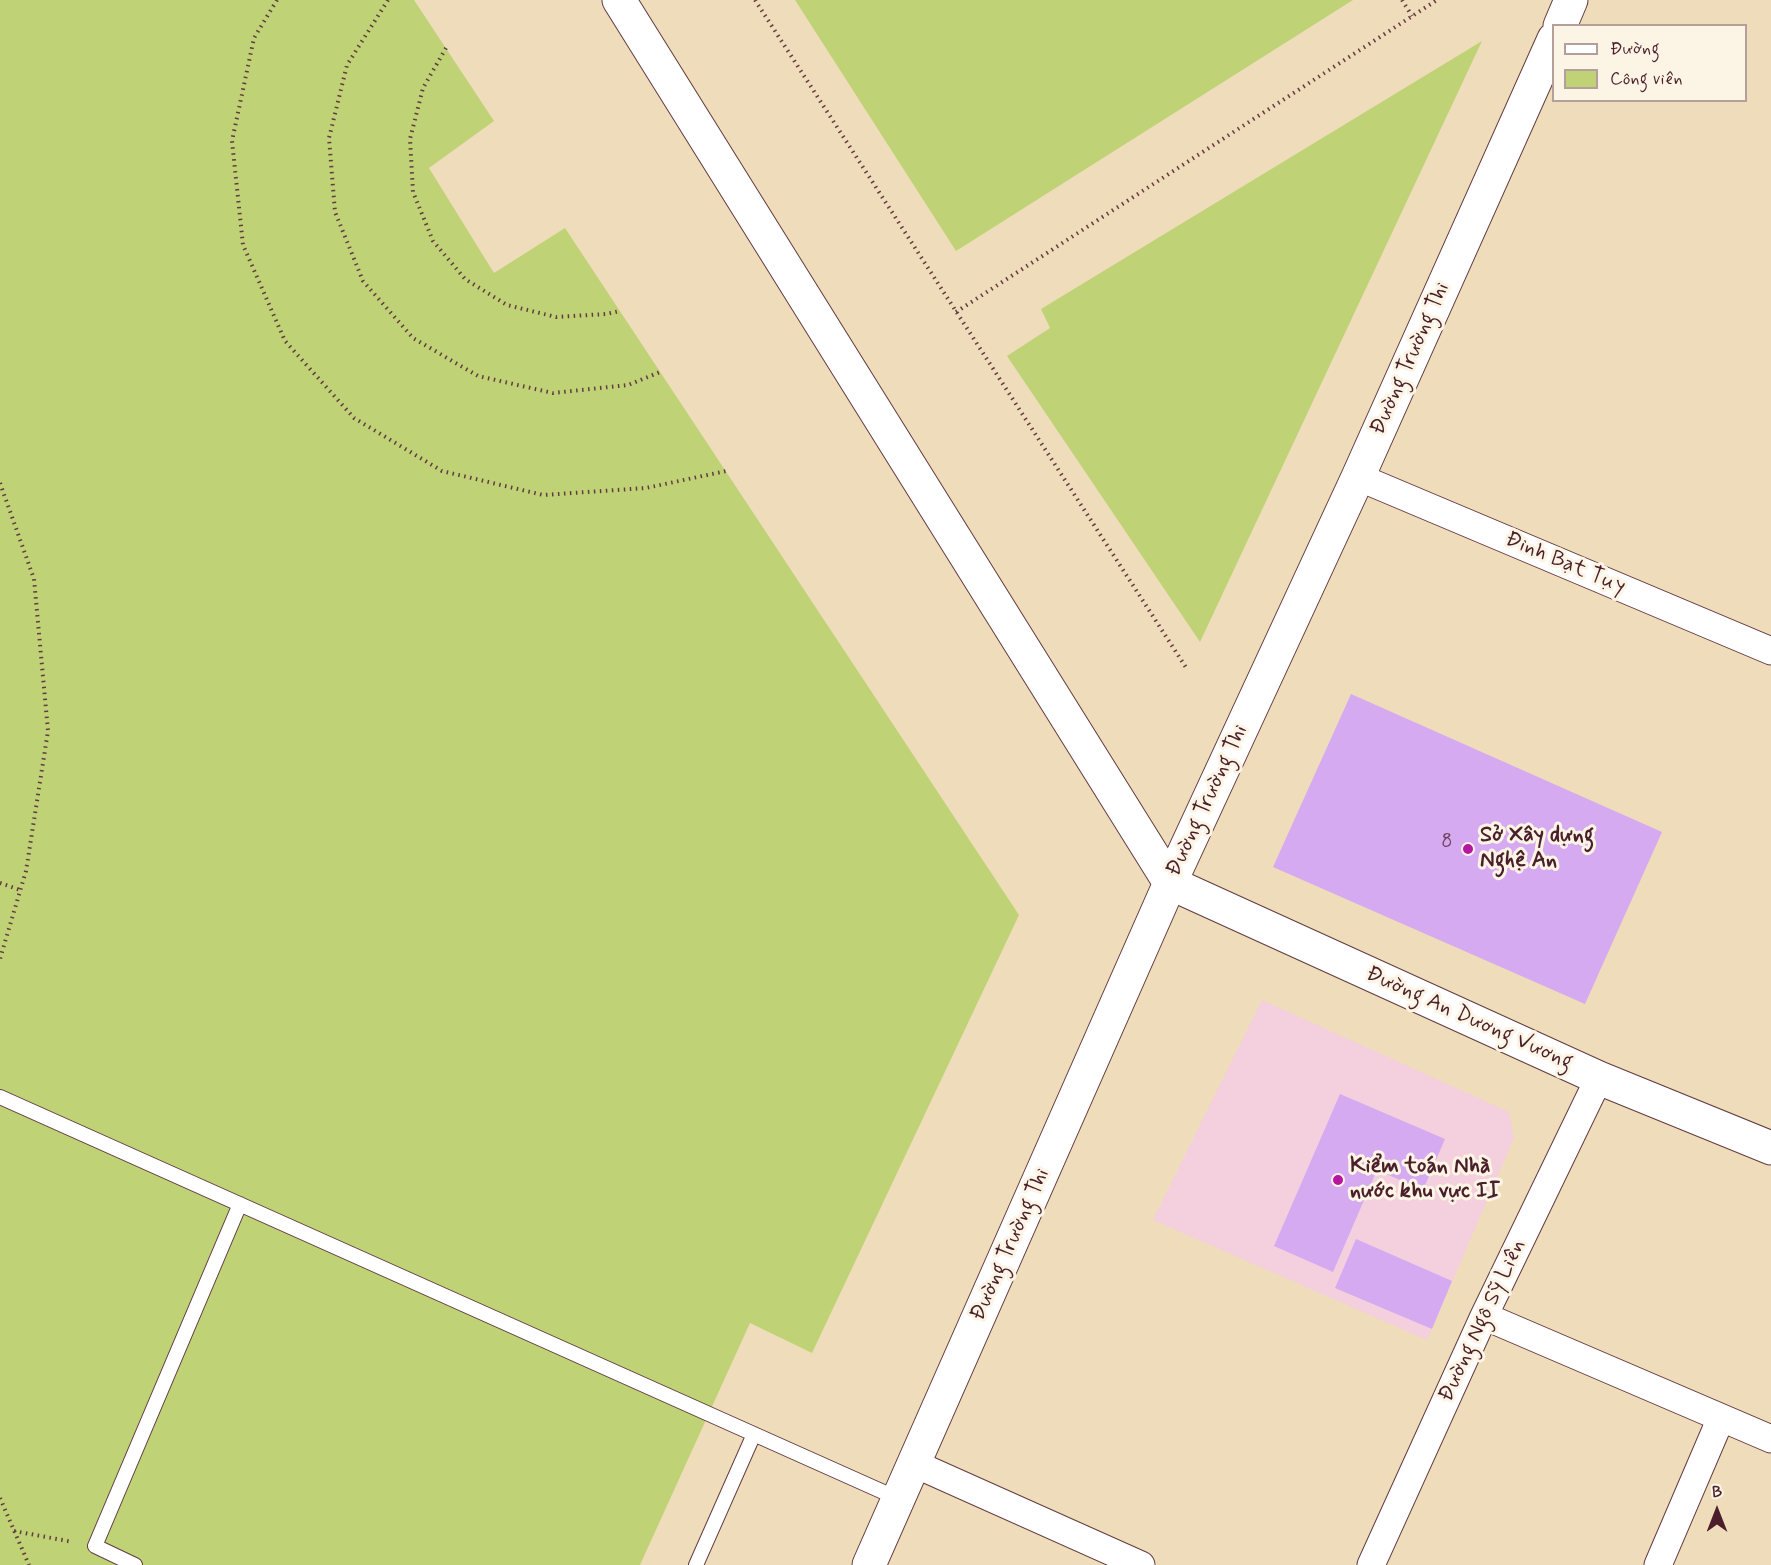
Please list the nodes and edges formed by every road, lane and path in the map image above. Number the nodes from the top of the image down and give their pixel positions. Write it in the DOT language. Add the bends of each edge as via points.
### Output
graph roads {
  1 [pos="277,0"];
  2 [pos="388,0"];
  3 [pos="620,0"];
  4 [pos="755,0"];
  5 [pos="1402,0"];
  6 [pos="1437,0"];
  7 [pos="1571,0"];
  8 [pos="1412,16"];
  9 [pos="1561,24"];
  10 [pos="1552,43"];
  11 [pos="446,48"];
  12 [pos="620,311"];
  13 [pos="956,312"];
  14 [pos="660,372"];
  15 [pos="726,471"];
  16 [pos="1358,477"];
  17 [pos="0,483"];
  18 [pos="1771,651"];
  19 [pos="1187,669"];
  20 [pos="0,882"];
  21 [pos="1170,883"];
  22 [pos="20,890"];
  23 [pos="0,959"];
  24 [pos="1599,1078"];
  25 [pos="0,1096"];
  26 [pos="1771,1148"];
  27 [pos="240,1204"];
  28 [pos="1484,1316"];
  29 [pos="1722,1418"];
  30 [pos="754,1434"];
  31 [pos="1771,1439"];
  32 [pos="915,1464"];
  33 [pos="0,1498"];
  34 [pos="899,1499"];
  35 [pos="14,1531"];
  36 [pos="95,1546"];
  37 [pos="29,1565"];
  38 [pos="135,1565"];
  39 [pos="696,1565"];
  40 [pos="869,1565"];
  41 [pos="1141,1565"];
  42 [pos="1371,1565"];
  43 [pos="1658,1565"];
  1 -- 15 [label="path" via="255,38 232,141 243,245 285,341 354,418 442,471 543,495 646,488"];
  2 -- 14 [label="path" via="347,66 329,138 335,212 363,281 413,338 478,376 553,393 628,385"];
  3 -- 21 [label="main road"];
  4 -- 13 [label="path"];
  5 -- 8 [label="path"];
  6 -- 8 [label="path"];
  7 -- 9 [label="main road"];
  8 -- 13 [label="path"];
  10 -- 16 [label="main road, Đường Trường Thi"];
  11 -- 12 [label="path" via="423,88 410,139 413,192 433,241 465,279 507,305 556,318"];
  13 -- 19 [label="path"];
  16 -- 18 [label="street, Đinh Bạt Tụy"];
  16 -- 21 [label="main road, Đường Trường Thi"];
  17 -- 22 [label="path" via="34,579 48,731"];
  20 -- 22 [label="path"];
  21 -- 24 [label="main road, Đường An Dương Vương"];
  21 -- 32 [label="main road, Đường Trường Thi"];
  22 -- 23 [label="path"];
  24 -- 26 [label="main road, Đường An Dương Vương"];
  24 -- 28 [label="street, Đường Ngô Sỹ Liên"];
  25 -- 27 [label="lane"];
  27 -- 30 [label="lane"];
  27 -- 36 [label="lane"];
  28 -- 29 [label="street"];
  28 -- 42 [label="street, Đường Ngô Sỹ Liên"];
  29 -- 31 [label="street"];
  29 -- 43 [label="street"];
  30 -- 34 [label="lane"];
  30 -- 39 [label="lane"];
  32 -- 34 [label="main road, Đường Trường Thi"];
  32 -- 41 [label="street"];
  33 -- 35 [label="path"];
  34 -- 40 [label="main road, Đường Trường Thi"];
  35 -- 36 [label="path"];
  35 -- 37 [label="path"];
  36 -- 38 [label="lane"];
}
